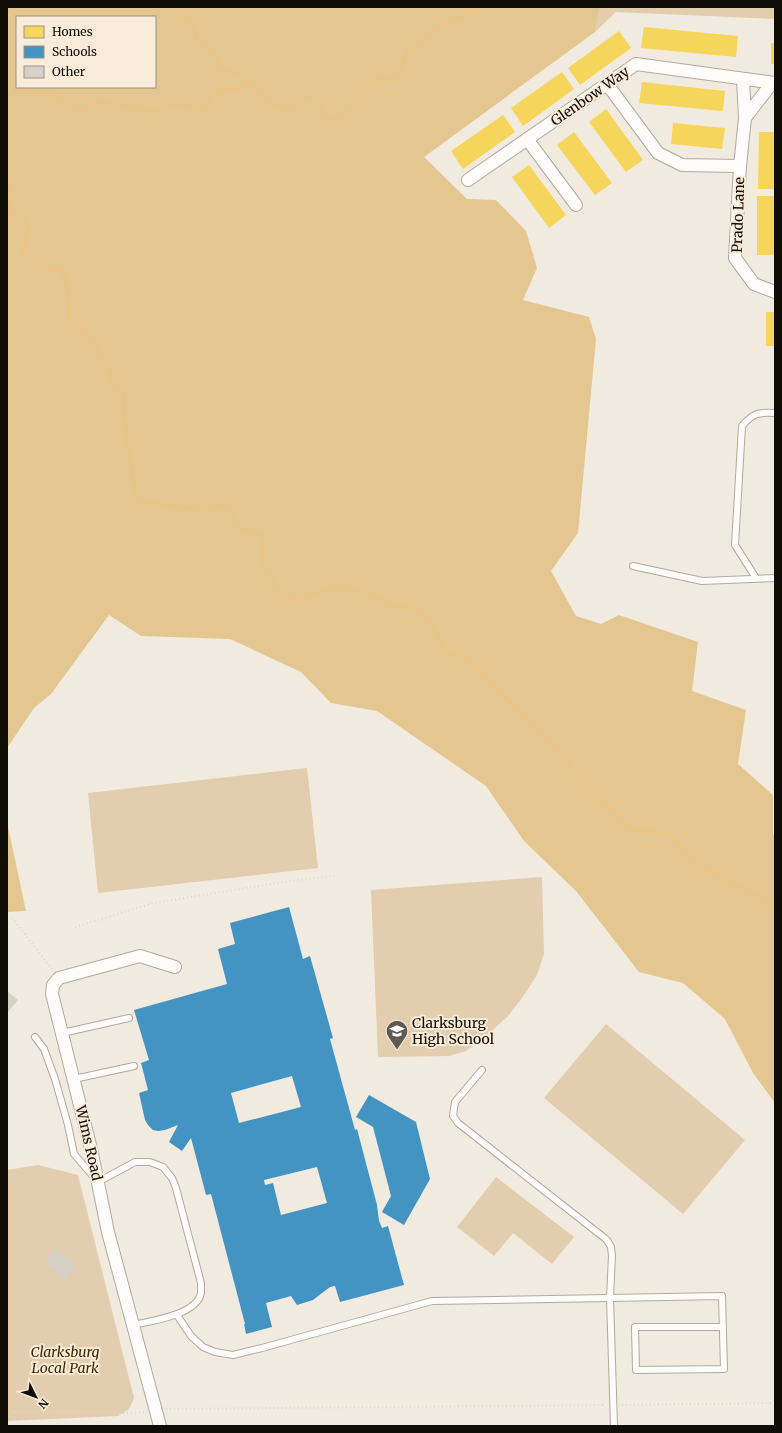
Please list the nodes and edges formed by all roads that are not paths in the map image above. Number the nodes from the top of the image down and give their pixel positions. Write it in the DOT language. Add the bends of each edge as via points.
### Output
graph roads {
  1 [pos="743,79"];
  2 [pos="774,83"];
  3 [pos="607,84"];
  4 [pos="745,118"];
  5 [pos="527,139"];
  6 [pos="740,166"];
  7 [pos="468,180"];
  8 [pos="576,205"];
  9 [pos="775,292"];
  10 [pos="775,413"];
  11 [pos="633,566"];
  12 [pos="756,578"];
  13 [pos="775,578"];
  14 [pos="175,967"];
  15 [pos="129,1018"];
  16 [pos="62,1033"];
  17 [pos="35,1037"];
  18 [pos="134,1066"];
  19 [pos="482,1070"];
  20 [pos="74,1079"];
  21 [pos="98,1182"];
  22 [pos="610,1298"];
  23 [pos="177,1314"];
  24 [pos="133,1325"];
  25 [pos="723,1327"];
  26 [pos="160,1426"];
  27 [pos="614,1426"];
  1 -- 2 [label="street, Glenbow Way"];
  1 -- 3 [label="street, Glenbow Way" via="636,64"];
  1 -- 4 [label="street, Prado Lane"];
  2 -- 4 [label="street"];
  3 -- 5 [label="street, Glenbow Way"];
  3 -- 6 [label="street" via="658,153 682,165"];
  4 -- 6 [label="street, Prado Lane"];
  5 -- 7 [label="street, Glenbow Way"];
  5 -- 8 [label="street"];
  6 -- 9 [label="street, Prado Lane" via="735,258 754,284"];
  10 -- 12 [label="lane" via="762,412 750,416 742,426 735,545"];
  11 -- 12 [label="lane" via="702,581"];
  12 -- 13 [label="lane"];
  14 -- 16 [label="street, Wims Road" via="140,956 59,978 53,985 52,994"];
  15 -- 16 [label="lane"];
  16 -- 20 [label="street, Wims Road"];
  17 -- 21 [label="lane" via="44,1048 55,1079 74,1154"];
  18 -- 20 [label="lane"];
  19 -- 22 [label="lane" via="455,1102 453,1116 458,1123 607,1240 611,1246 612,1256"];
  20 -- 21 [label="street, Wims Road"];
  21 -- 23 [label="lane" via="135,1162 150,1162 162,1168 172,1178 201,1283 201,1294 197,1301 190,1308"];
  21 -- 24 [label="street, Wims Road" via="108,1232"];
  22 -- 23 [label="lane" via="432,1301 233,1355 203,1347 191,1336"];
  22 -- 25 [label="lane" via="722,1296"];
  22 -- 27 [label="lane"];
  23 -- 24 [label="lane"];
  24 -- 26 [label="street, Wims Road"];
  25 -- 25 [label="lane" via="724,1369 636,1370 635,1327"];
}
